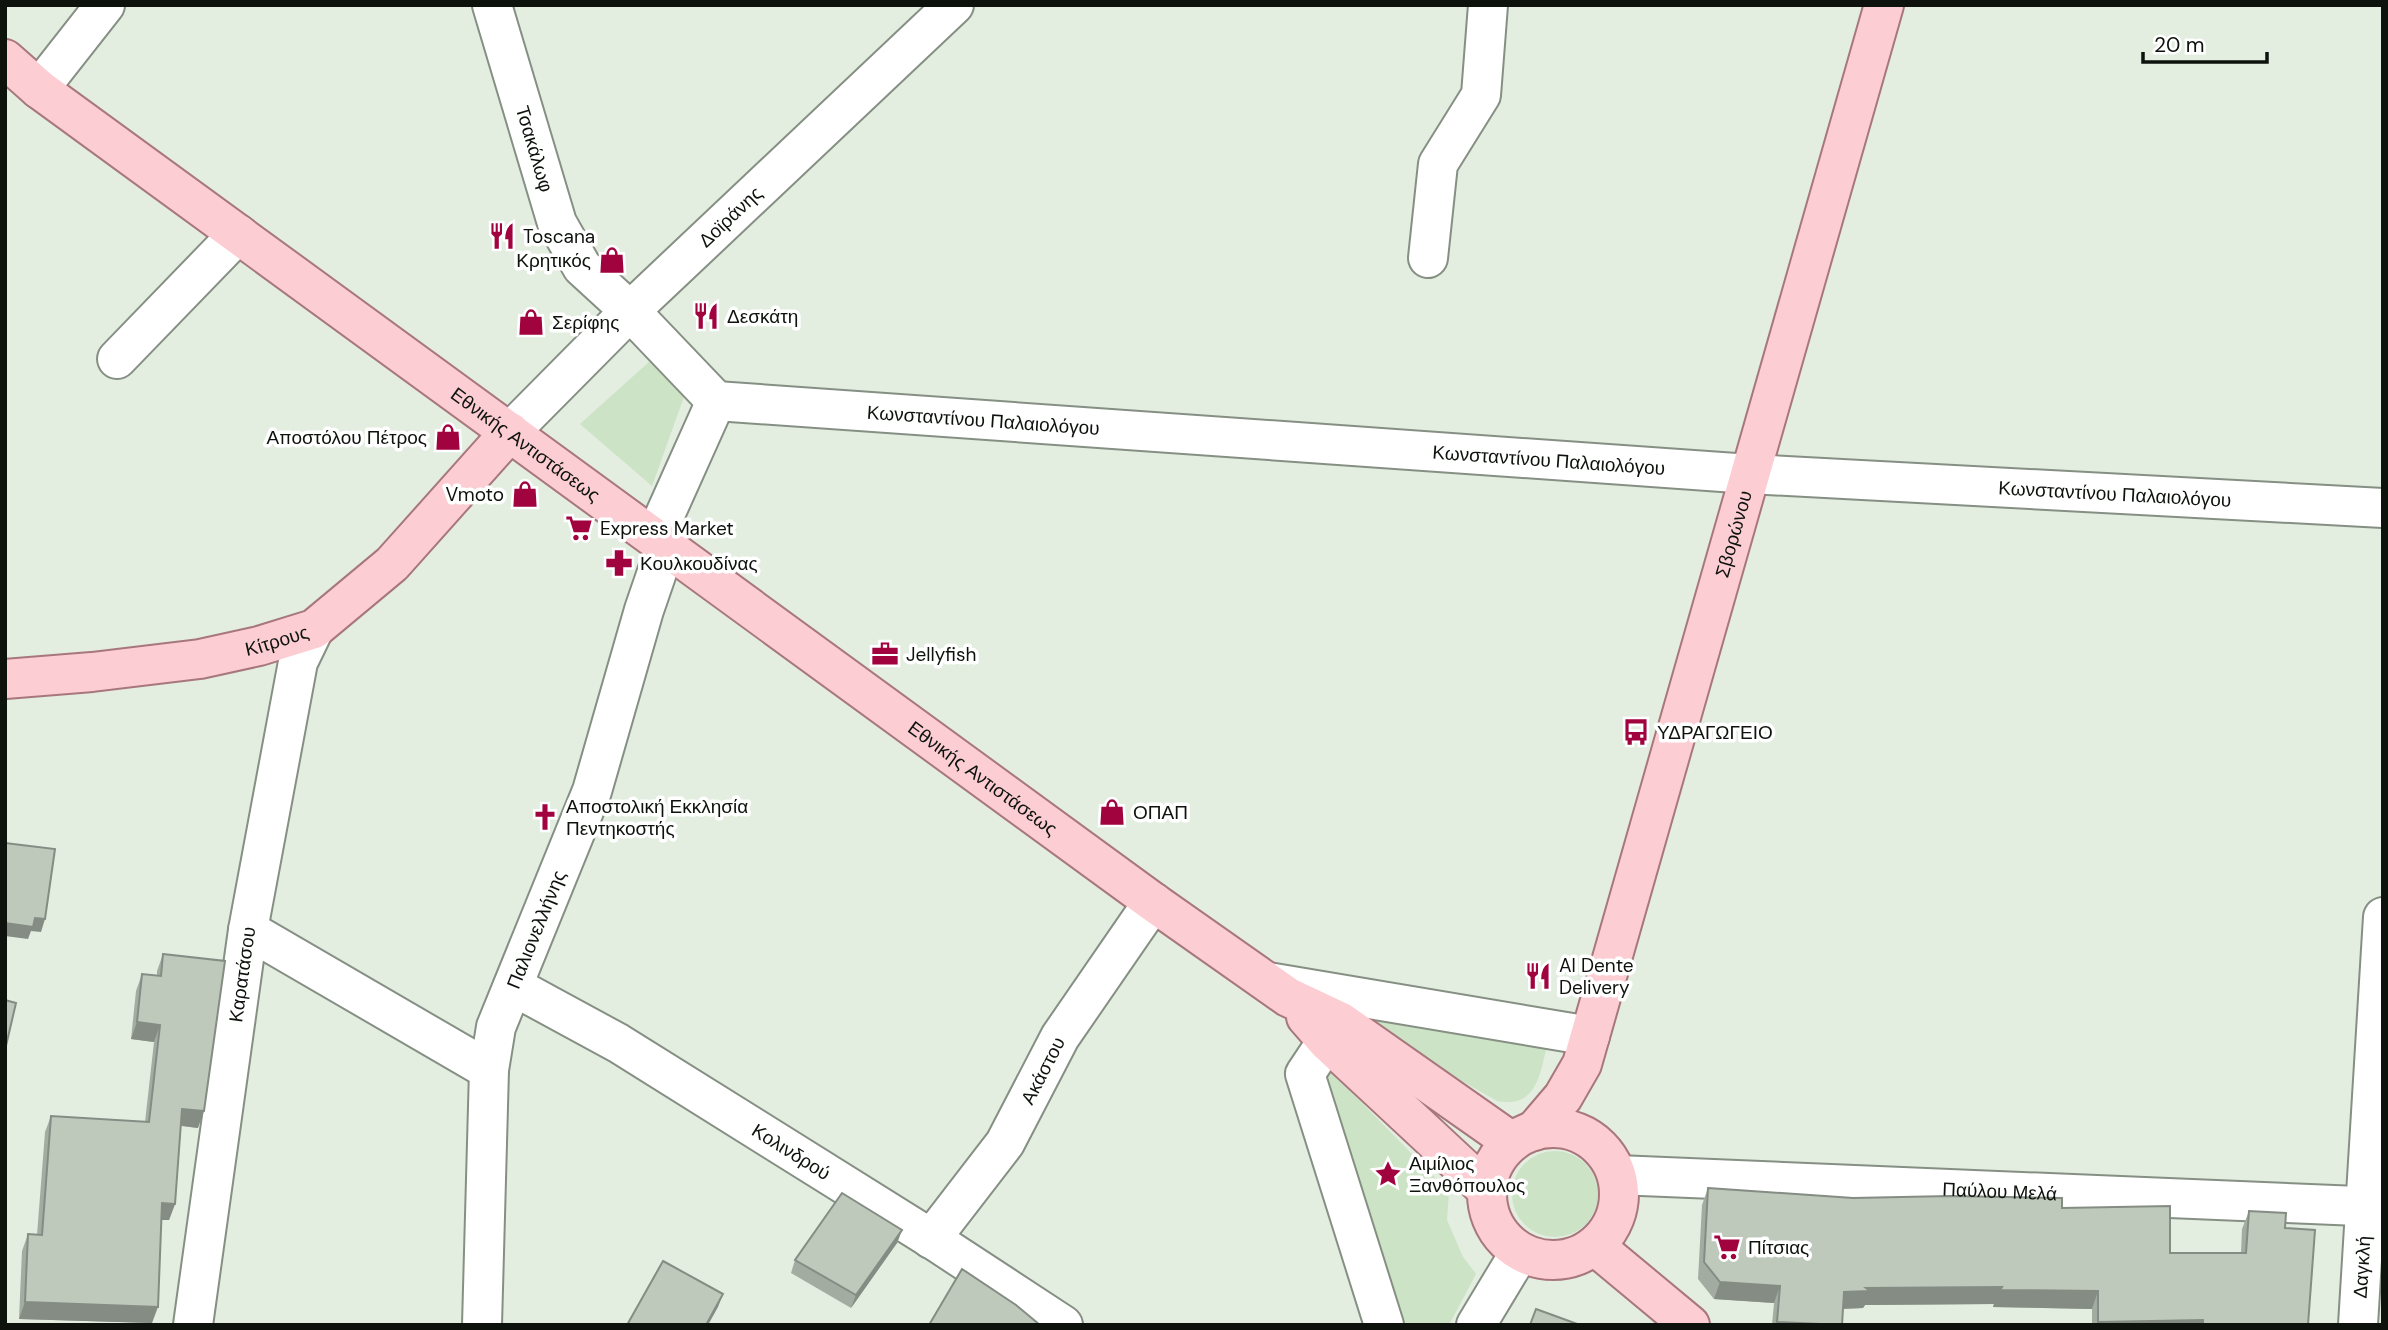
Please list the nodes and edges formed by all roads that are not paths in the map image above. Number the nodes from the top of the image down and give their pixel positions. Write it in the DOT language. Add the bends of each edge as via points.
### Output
graph roads {
  1 [pos="105,5"];
  2 [pos="492,5"];
  3 [pos="954,5"];
  4 [pos="1488,5"];
  5 [pos="1884,5"];
  6 [pos="5,59"];
  7 [pos="39,89"];
  8 [pos="238,234"];
  9 [pos="1428,258"];
  10 [pos="630,311"];
  11 [pos="117,359"];
  12 [pos="716,401"];
  13 [pos="510,432"];
  14 [pos="1751,474"];
  15 [pos="2383,508"];
  16 [pos="661,541"];
  17 [pos="314,629"];
  18 [pos="5,679"];
  19 [pos="1153,902"];
  20 [pos="2383,917"];
  21 [pos="248,930"];
  22 [pos="513,986"];
  23 [pos="1277,989"];
  24 [pos="1327,1041"];
  25 [pos="1586,1050"];
  26 [pos="489,1070"];
  27 [pos="1523,1137"];
  28 [pos="1607,1159"];
  29 [pos="1487,1190"];
  30 [pos="2374,1207"];
  31 [pos="931,1239"];
  32 [pos="1595,1246"];
  33 [pos="1520,1252"];
  34 [pos="193,1325"];
  35 [pos="482,1325"];
  36 [pos="1063,1325"];
  37 [pos="1384,1325"];
  38 [pos="1476,1325"];
  39 [pos="1690,1325"];
  40 [pos="2358,1325"];
  1 -- 7 [label="street"];
  2 -- 10 [label="street, Τσακάλωφ" via="557,223 582,267"];
  3 -- 10 [label="street, Δοϊράνης"];
  4 -- 9 [label="street" via="1481,95 1438,164"];
  5 -- 14 [label="main road, Σβορώνου"];
  6 -- 7 [label="main road, Εθνικής Αντιστάσεως"];
  7 -- 8 [label="main road, Εθνικής Αντιστάσεως"];
  8 -- 11 [label="street"];
  8 -- 13 [label="main road, Εθνικής Αντιστάσεως"];
  10 -- 12 [label="street, Τσακάλωφ"];
  10 -- 13 [label="street, Δοϊράνης"];
  12 -- 14 [label="street, Κωνσταντίνου Παλαιολόγου"];
  12 -- 16 [label="street, Παλιονελλήνης"];
  13 -- 16 [label="main road, Εθνικής Αντιστάσεως"];
  13 -- 17 [label="main road, Κίτρους" via="392,564"];
  14 -- 15 [label="street, Κωνσταντίνου Παλαιολόγου"];
  14 -- 25 [label="main road, Σβορώνου"];
  16 -- 19 [label="main road, Εθνικής Αντιστάσεως"];
  16 -- 22 [label="street, Παλιονελλήνης" via="592,791"];
  17 -- 18 [label="main road, Κίτρους" via="200,659"];
  17 -- 21 [label="street, Καρατάσου" via="298,662"];
  19 -- 23 [label="main road, Εθνικής Αντιστάσεως"];
  19 -- 31 [label="street, Ακάστου" via="1060,1037 1005,1143"];
  20 -- 30 [label="street, Δαγκλή"];
  21 -- 26 [label="street"];
  21 -- 34 [label="street, Καρατάσου"];
  22 -- 26 [label="street, Παλιονελλήνης" via="496,1027"];
  22 -- 31 [label="street, Κολινδρού" via="618,1043"];
  23 -- 24 [label="main road"];
  23 -- 25 [label="street"];
  23 -- 27 [label="main road" via="1341,1022"];
  24 -- 29 [label="main road"];
  24 -- 37 [label="street" via="1305,1074"];
  25 -- 27 [label="main road" via="1563,1097"];
  25 -- 28 [label="main road" via="1586,1104"];
  26 -- 35 [label="street, Παλιονελλήνης"];
  27 -- 28 [label="main road" via="1545,1128 1564,1128 1582,1134"];
  27 -- 29 [label="main road" via="1499,1156"];
  28 -- 30 [label="street, Παύλου Μελά"];
  28 -- 32 [label="main road" via="1620,1194 1617,1213"];
  29 -- 33 [label="main road" via="1495,1226"];
  30 -- 40 [label="street, Δαγκλή"];
  31 -- 36 [label="street, Κολινδρού"];
  32 -- 33 [label="main road" via="1559,1260"];
  32 -- 39 [label="main road"];
  33 -- 38 [label="street"];
}
